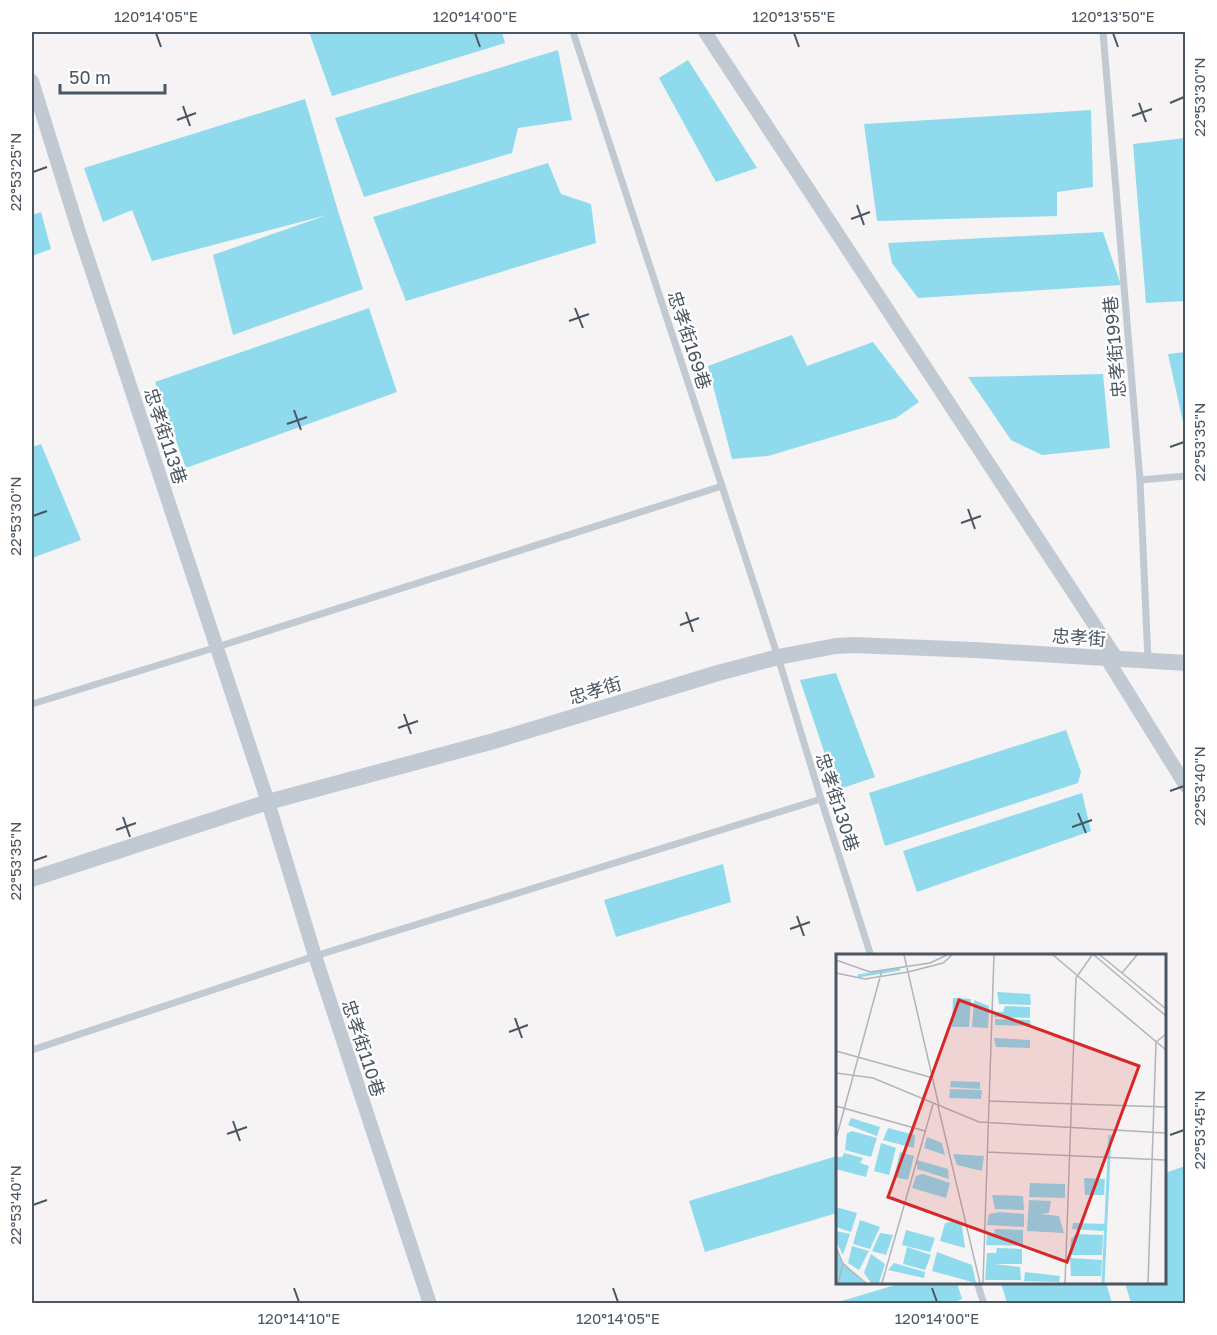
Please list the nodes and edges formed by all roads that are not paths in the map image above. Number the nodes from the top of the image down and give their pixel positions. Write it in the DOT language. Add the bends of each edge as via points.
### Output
graph roads {
  1 [pos="573,32"];
  2 [pos="705,32"];
  3 [pos="1103,32"];
  4 [pos="32,81"];
  5 [pos="1185,476"];
  6 [pos="1140,480"];
  7 [pos="722,486"];
  8 [pos="217,647"];
  9 [pos="778,657"];
  10 [pos="1112,659"];
  11 [pos="1148,660"];
  12 [pos="1185,663"];
  13 [pos="32,704"];
  14 [pos="1185,786"];
  15 [pos="821,799"];
  16 [pos="268,802"];
  17 [pos="32,879"];
  18 [pos="870,954"];
  19 [pos="315,956"];
  20 [pos="32,1050"];
  21 [pos="978,1284"];
  22 [pos="430,1304"];
  23 [pos="984,1304"];
  1 -- 7 [label="lane, 忠孝街169巷"];
  2 -- 10 [label="street"];
  3 -- 6 [label="lane, 忠孝街199巷"];
  4 -- 8 [label="street, 忠孝街113巷"];
  5 -- 6 [label="lane"];
  6 -- 11 [label="lane, 忠孝街199巷"];
  7 -- 8 [label="lane"];
  7 -- 9 [label="lane, 忠孝街169巷"];
  8 -- 13 [label="lane"];
  8 -- 16 [label="street, 忠孝街113巷"];
  9 -- 10 [label="street, 忠孝街" via="854,645"];
  9 -- 15 [label="lane, 忠孝街130巷"];
  9 -- 16 [label="street, 忠孝街" via="494,741"];
  10 -- 11 [label="street, 忠孝街"];
  10 -- 14 [label="street"];
  11 -- 12 [label="street, 忠孝街"];
  15 -- 18 [label="lane, 忠孝街130巷"];
  15 -- 19 [label="lane"];
  16 -- 17 [label="street, 忠孝街"];
  16 -- 19 [label="street, 忠孝街110巷"];
  19 -- 20 [label="lane"];
  19 -- 22 [label="street, 忠孝街110巷"];
  21 -- 23 [label="lane"];
}
